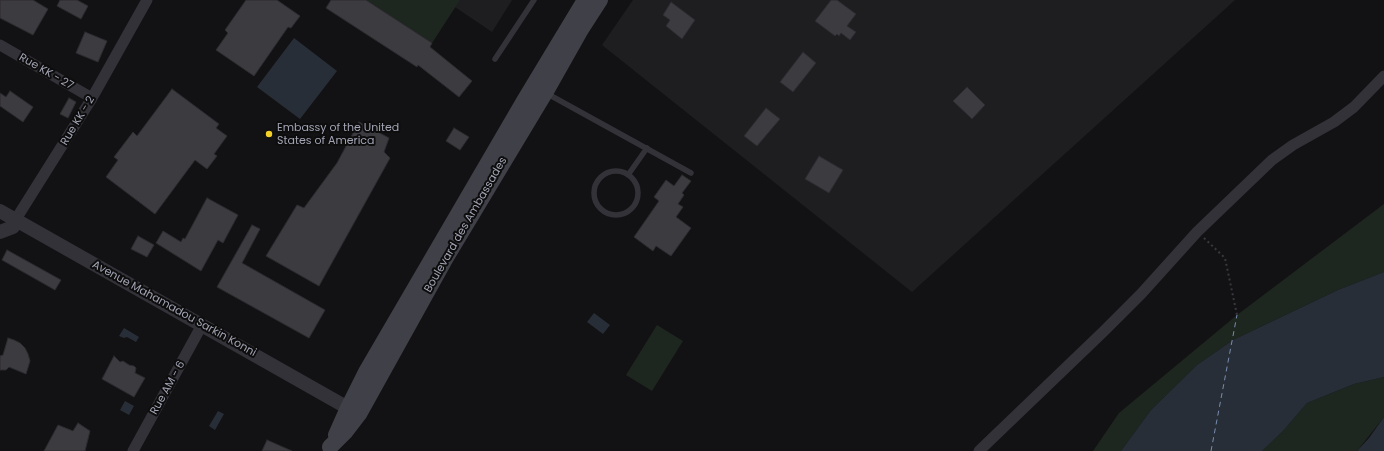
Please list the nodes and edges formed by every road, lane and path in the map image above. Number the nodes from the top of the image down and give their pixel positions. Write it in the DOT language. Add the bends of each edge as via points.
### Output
graph roads {
  1 [pos="147,0"];
  2 [pos="534,0"];
  3 [pos="585,0"];
  4 [pos="600,0"];
  5 [pos="0,45"];
  6 [pos="495,59"];
  7 [pos="1384,76"];
  8 [pos="539,90"];
  9 [pos="92,98"];
  10 [pos="647,148"];
  11 [pos="691,173"];
  12 [pos="628,175"];
  13 [pos="0,211"];
  14 [pos="16,219"];
  15 [pos="0,232"];
  16 [pos="1198,232"];
  17 [pos="1237,314"];
  18 [pos="202,325"];
  19 [pos="348,408"];
  20 [pos="330,449"];
  21 [pos="133,451"];
  22 [pos="979,451"];
  1 -- 9 [label="street, Rue KK - 2"];
  2 -- 6 [label="lane"];
  3 -- 8 [label="main road, Boulevard des Ambassades"];
  4 -- 8 [label="main road, Boulevard des Ambassades"];
  5 -- 9 [label="street, Rue KK - 27"];
  7 -- 16 [label="street" via="1354,107 1334,122 1293,144 1272,160"];
  8 -- 10 [label="lane"];
  8 -- 19 [label="main road, Boulevard des Ambassades" via="366,372"];
  8 -- 20 [label="main road, Boulevard des Ambassades" via="359,414"];
  9 -- 14 [label="street, Rue KK - 2"];
  10 -- 11 [label="lane"];
  10 -- 12 [label="lane"];
  12 -- 12 [label="lane" via="617,171 608,173 599,179 595,186 594,200 607,214 618,216 632,209 635,204 637,189"];
  13 -- 14 [label="street, Avenue Mahamadou Sarkin Konni"];
  14 -- 15 [label="street, Rue KK - 2" via="13,227"];
  14 -- 18 [label="street, Avenue Mahamadou Sarkin Konni"];
  16 -- 17 [label="path" via="1225,258"];
  16 -- 22 [label="street" via="1141,294"];
  18 -- 19 [label="street, Avenue Mahamadou Sarkin Konni"];
  18 -- 21 [label="street, Rue AM - 6"];
  19 -- 20 [label="main road, Boulevard des Ambassades"];
}
